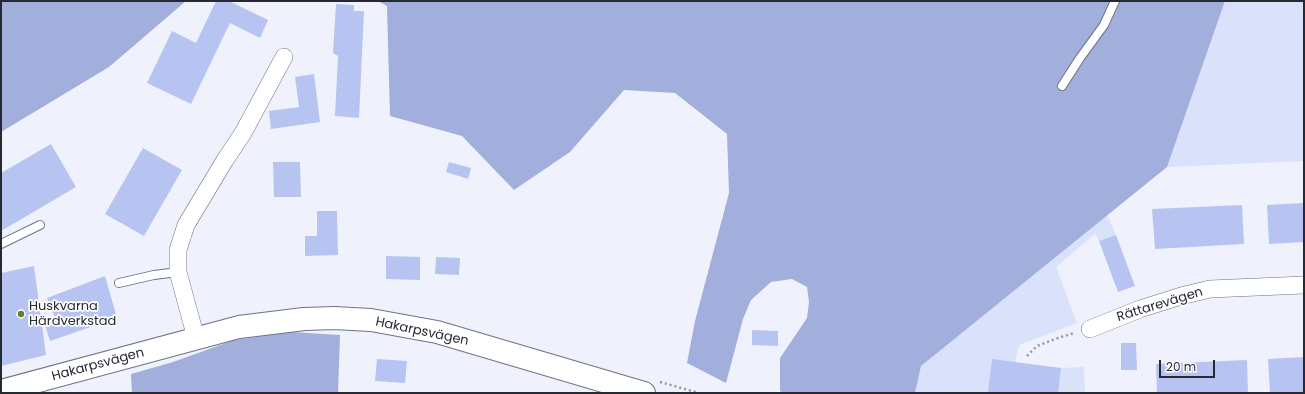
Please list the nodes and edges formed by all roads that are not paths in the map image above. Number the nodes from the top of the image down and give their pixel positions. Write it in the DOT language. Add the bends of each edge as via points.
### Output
graph roads {
  1 [pos="1116,1"];
  2 [pos="284,57"];
  3 [pos="1062,86"];
  4 [pos="40,226"];
  5 [pos="1,244"];
  6 [pos="178,272"];
  7 [pos="119,283"];
  8 [pos="1304,285"];
  9 [pos="1090,329"];
  10 [pos="196,338"];
  11 [pos="1,391"];
  12 [pos="644,393"];
  1 -- 3 [label="lane" via="1104,25"];
  2 -- 6 [label="street" via="243,133 186,225 178,250"];
  4 -- 5 [label="lane"];
  6 -- 7 [label="lane"];
  6 -- 10 [label="street"];
  8 -- 9 [label="street, Rättarevägen" via="1210,289 1140,309"];
  10 -- 11 [label="street, Hakarpsvägen"];
  10 -- 12 [label="street, Hakarpsvägen" via="238,327 304,319 370,320 443,334"];
}
